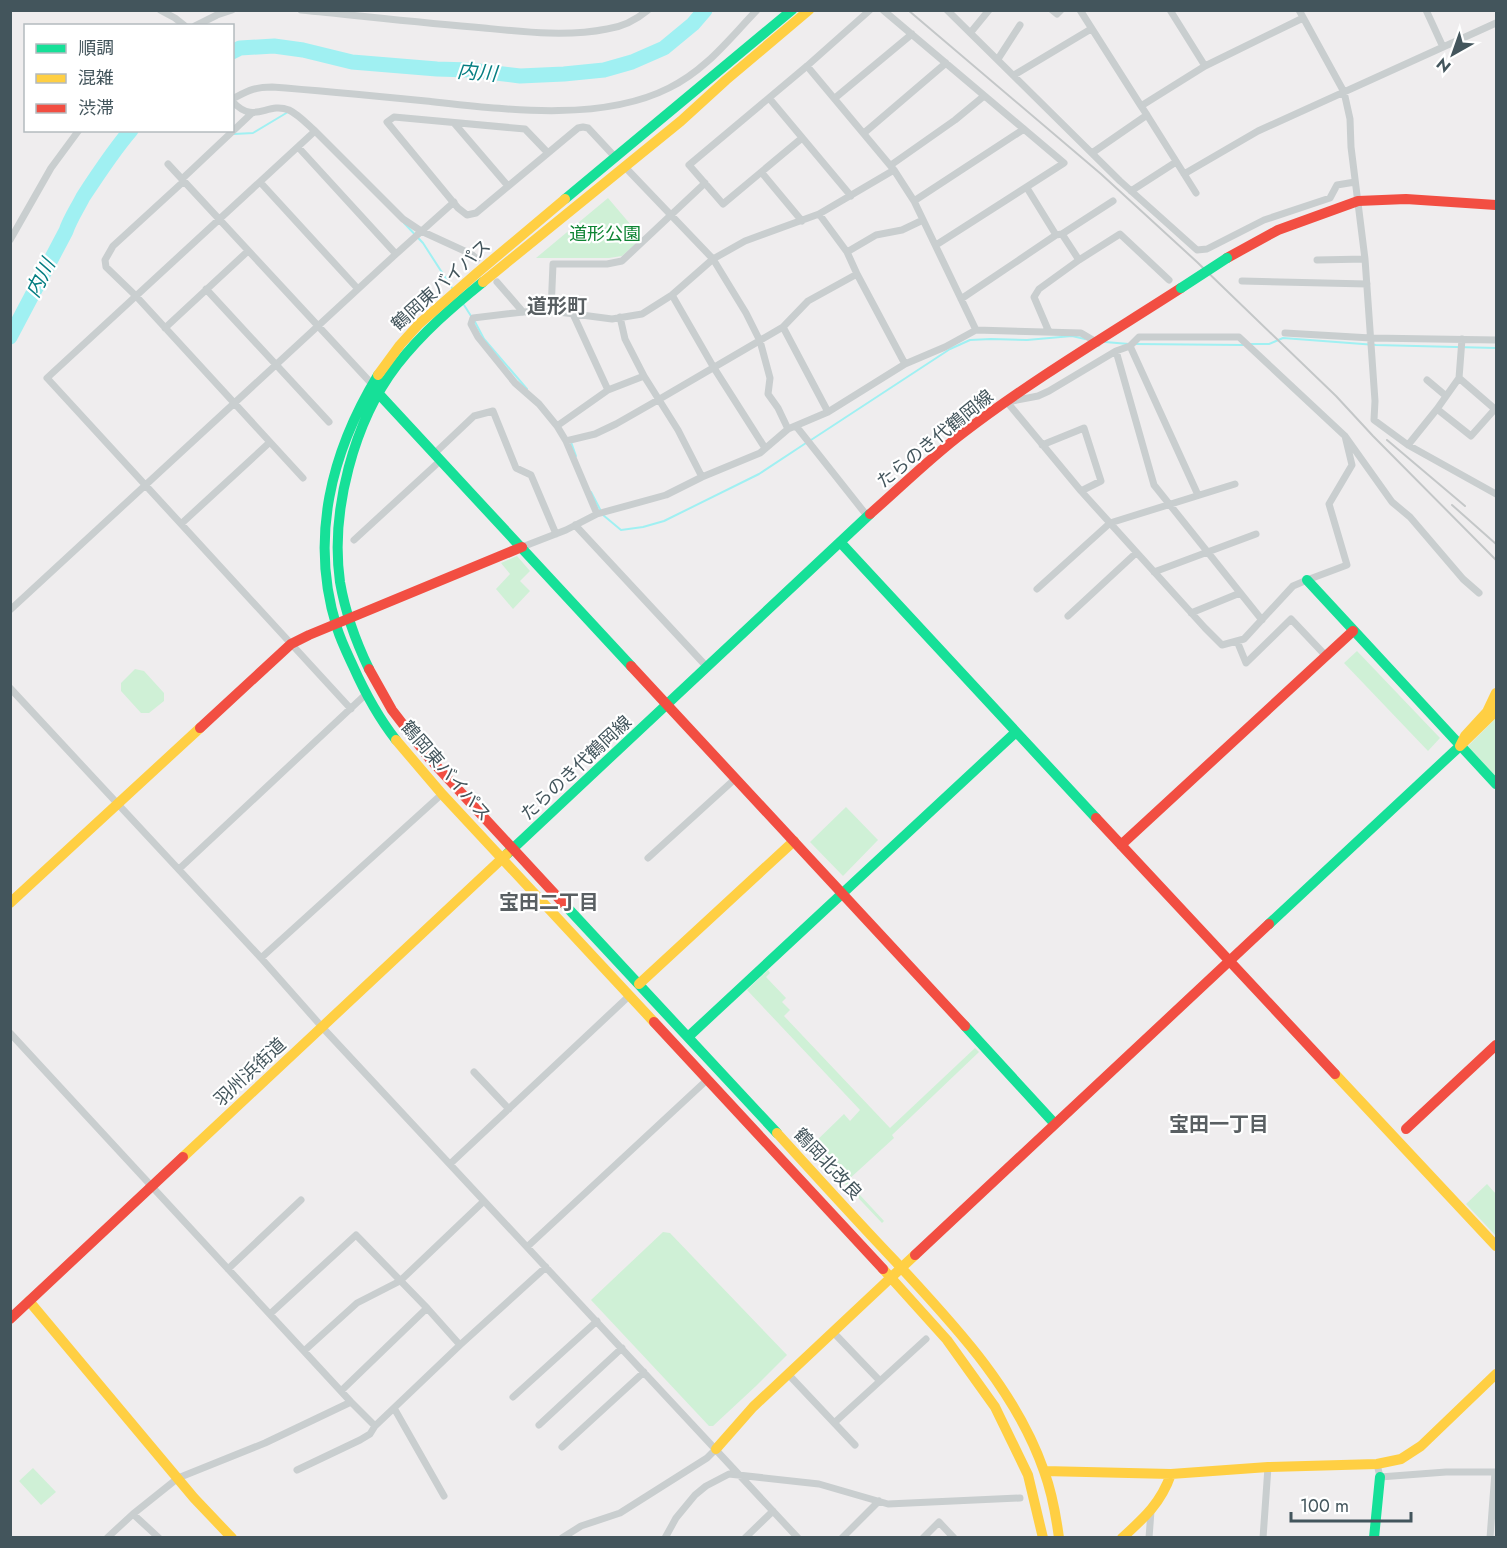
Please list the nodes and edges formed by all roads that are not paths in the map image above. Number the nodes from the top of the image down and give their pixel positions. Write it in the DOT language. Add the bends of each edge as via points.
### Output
graph roads {
  1 [pos="160,10"];
  2 [pos="232,10"];
  3 [pos="301,10"];
  4 [pos="648,10"];
  5 [pos="757,10"];
  6 [pos="792,10"];
  7 [pos="809,10"];
  8 [pos="870,10"];
  9 [pos="883,10"];
  10 [pos="947,10"];
  11 [pos="989,10"];
  12 [pos="1052,10"];
  13 [pos="1061,10"];
  14 [pos="1080,10"];
  15 [pos="1299,10"];
  16 [pos="1426,10"];
  17 [pos="1171,11"];
  18 [pos="1303,18"];
  19 [pos="1497,23"];
  20 [pos="183,24"];
  21 [pos="199,24"];
  22 [pos="1020,25"];
  23 [pos="1091,29"];
  24 [pos="971,32"];
  25 [pos="912,34"];
  26 [pos="1443,47"];
  27 [pos="998,59"];
  28 [pos="946,63"];
  29 [pos="807,66"];
  30 [pos="1205,66"];
  31 [pos="1014,75"];
  32 [pos="1344,92"];
  33 [pos="984,96"];
  34 [pos="769,98"];
  35 [pos="835,98"];
  36 [pos="234,99"];
  37 [pos="234,102"];
  38 [pos="1141,106"];
  39 [pos="252,113"];
  40 [pos="1147,115"];
  41 [pos="454,123"];
  42 [pos="1024,129"];
  43 [pos="234,130"];
  44 [pos="315,131"];
  45 [pos="78,132"];
  46 [pos="232,132"];
  47 [pos="864,133"];
  48 [pos="802,138"];
  49 [pos="298,147"];
  50 [pos="548,153"];
  51 [pos="1092,153"];
  52 [pos="615,156"];
  53 [pos="1176,162"];
  54 [pos="168,164"];
  55 [pos="625,167"];
  56 [pos="892,168"];
  57 [pos="762,173"];
  58 [pos="1184,174"];
  59 [pos="183,180"];
  60 [pos="260,182"];
  61 [pos="1355,182"];
  62 [pos="705,183"];
  63 [pos="508,186"];
  64 [pos="1027,188"];
  65 [pos="1131,190"];
  66 [pos="1196,193"];
  67 [pos="851,196"];
  68 [pos="914,201"];
  69 [pos="1113,201"];
  70 [pos="1358,201"];
  71 [pos="454,202"];
  72 [pos="1497,205"];
  73 [pos="819,214"];
  74 [pos="672,215"];
  75 [pos="219,219"];
  76 [pos="802,220"];
  77 [pos="922,220"];
  78 [pos="421,231"];
  79 [pos="1059,235"];
  80 [pos="10,240"];
  81 [pos="936,245"];
  82 [pos="248,251"];
  83 [pos="847,252"];
  84 [pos="396,254"];
  85 [pos="477,259"];
  86 [pos="713,259"];
  87 [pos="1365,259"];
  88 [pos="1079,260"];
  89 [pos="1317,260"];
  90 [pos="857,273"];
  91 [pos="1169,280"];
  92 [pos="1242,281"];
  93 [pos="497,282"];
  94 [pos="1367,284"];
  95 [pos="358,289"];
  96 [pos="206,290"];
  97 [pos="672,295"];
  98 [pos="136,296"];
  99 [pos="961,299"];
  100 [pos="551,311"];
  101 [pos="523,312"];
  102 [pos="573,314"];
  103 [pos="620,317"];
  104 [pos="318,326"];
  105 [pos="783,327"];
  106 [pos="165,328"];
  107 [pos="976,330"];
  108 [pos="1049,332"];
  109 [pos="1285,333"];
  110 [pos="1371,338"];
  111 [pos="1462,339"];
  112 [pos="1497,340"];
  113 [pos="760,341"];
  114 [pos="1098,343"];
  115 [pos="1130,346"];
  116 [pos="1116,351"];
  117 [pos="905,364"];
  118 [pos="276,365"];
  119 [pos="714,368"];
  120 [pos="644,376"];
  121 [pos="1459,378"];
  122 [pos="1427,380"];
  123 [pos="371,383"];
  124 [pos="608,390"];
  125 [pos="378,393"];
  126 [pos="1446,396"];
  127 [pos="658,400"];
  128 [pos="1007,402"];
  129 [pos="234,403"];
  130 [pos="1437,409"];
  131 [pos="1496,410"];
  132 [pos="828,412"];
  133 [pos="329,422"];
  134 [pos="556,426"];
  135 [pos="796,426"];
  136 [pos="788,429"];
  137 [pos="1345,436"];
  138 [pos="566,441"];
  139 [pos="270,442"];
  140 [pos="1042,445"];
  141 [pos="1408,446"];
  142 [pos="765,448"];
  143 [pos="438,456"];
  144 [pos="702,477"];
  145 [pos="303,478"];
  146 [pos="1235,484"];
  147 [pos="145,485"];
  148 [pos="1081,491"];
  149 [pos="1497,494"];
  150 [pos="1198,495"];
  151 [pos="1170,504"];
  152 [pos="597,514"];
  153 [pos="868,516"];
  154 [pos="1110,523"];
  155 [pos="181,524"];
  156 [pos="575,525"];
  157 [pos="556,534"];
  158 [pos="1256,534"];
  159 [pos="354,540"];
  160 [pos="840,542"];
  161 [pos="522,547"];
  162 [pos="1208,552"];
  163 [pos="1136,554"];
  164 [pos="1154,572"];
  165 [pos="1307,580"];
  166 [pos="1037,589"];
  167 [pos="1240,593"];
  168 [pos="1479,593"];
  169 [pos="10,610"];
  170 [pos="1191,614"];
  171 [pos="1068,616"];
  172 [pos="350,619"];
  173 [pos="1262,620"];
  174 [pos="335,625"];
  175 [pos="1353,631"];
  176 [pos="1237,641"];
  177 [pos="291,644"];
  178 [pos="1326,656"];
  179 [pos="708,667"];
  180 [pos="10,688"];
  181 [pos="1497,693"];
  182 [pos="365,695"];
  183 [pos="668,705"];
  184 [pos="351,709"];
  185 [pos="1497,711"];
  186 [pos="1016,732"];
  187 [pos="1460,746"];
  188 [pos="735,778"];
  189 [pos="1497,784"];
  190 [pos="442,794"];
  191 [pos="117,804"];
  192 [pos="794,841"];
  193 [pos="1121,845"];
  194 [pos="512,849"];
  195 [pos="648,858"];
  196 [pos="503,859"];
  197 [pos="179,869"];
  198 [pos="843,894"];
  199 [pos="10,903"];
  200 [pos="261,958"];
  201 [pos="1230,961"];
  202 [pos="639,984"];
  203 [pos="629,996"];
  204 [pos="322,1027"];
  205 [pos="10,1033"];
  206 [pos="688,1037"];
  207 [pos="1497,1045"];
  208 [pos="474,1072"];
  209 [pos="708,1079"];
  210 [pos="508,1109"];
  211 [pos="1054,1123"];
  212 [pos="1406,1129"];
  213 [pos="450,1164"];
  214 [pos="152,1186"];
  215 [pos="301,1200"];
  216 [pos="484,1201"];
  217 [pos="1497,1246"];
  218 [pos="527,1247"];
  219 [pos="546,1268"];
  220 [pos="901,1268"];
  221 [pos="228,1269"];
  222 [pos="890,1277"];
  223 [pos="400,1281"];
  224 [pos="29,1301"];
  225 [pos="427,1308"];
  226 [pos="270,1314"];
  227 [pos="10,1318"];
  228 [pos="597,1321"];
  229 [pos="833,1332"];
  230 [pos="926,1339"];
  231 [pos="460,1345"];
  232 [pos="622,1348"];
  233 [pos="304,1351"];
  234 [pos="644,1372"];
  235 [pos="788,1374"];
  236 [pos="1497,1374"];
  237 [pos="880,1381"];
  238 [pos="341,1391"];
  239 [pos="513,1397"];
  240 [pos="351,1402"];
  241 [pos="394,1408"];
  242 [pos="834,1423"];
  243 [pos="539,1425"];
  244 [pos="375,1426"];
  245 [pos="855,1445"];
  246 [pos="562,1447"];
  247 [pos="716,1449"];
  248 [pos="1377,1464"];
  249 [pos="1268,1467"];
  250 [pos="297,1470"];
  251 [pos="1044,1471"];
  252 [pos="1496,1472"];
  253 [pos="738,1474"];
  254 [pos="1171,1474"];
  255 [pos="1380,1477"];
  256 [pos="178,1478"];
  257 [pos="444,1496"];
  258 [pos="1020,1498"];
  259 [pos="879,1501"];
  260 [pos="773,1511"];
  261 [pos="1151,1511"];
  262 [pos="133,1514"];
  263 [pos="158,1537"];
  264 [pos="107,1538"];
  265 [pos="232,1538"];
  266 [pos="562,1538"];
  267 [pos="665,1538"];
  268 [pos="746,1538"];
  269 [pos="798,1538"];
  270 [pos="842,1538"];
  271 [pos="923,1538"];
  272 [pos="954,1538"];
  273 [pos="1043,1538"];
  274 [pos="1059,1538"];
  275 [pos="1122,1538"];
  276 [pos="1149,1538"];
  277 [pos="1263,1538"];
  278 [pos="1374,1538"];
  279 [pos="1490,1538"];
  1 -- 20 [label="street"];
  2 -- 21 [label="street"];
  3 -- 4 [label="street" via="536,33 576,33 607,30"];
  5 -- 36 [label="street" via="713,58 685,79 649,97 603,108 552,111 485,107 272,87 251,89"];
  6 -- 52 [label="main road, 鶴岡東バイパス"];
  7 -- 55 [label="main road, 鶴岡東バイパス"];
  8 -- 29 [label="street"];
  9 -- 25 [label="street"];
  10 -- 24 [label="street"];
  11 -- 24 [label="street"];
  12 -- 13 [label="street" via="1057,15"];
  14 -- 23 [label="street"];
  15 -- 18 [label="street"];
  16 -- 26 [label="street"];
  17 -- 30 [label="street"];
  18 -- 30 [label="street"];
  18 -- 32 [label="street"];
  19 -- 26 [label="street"];
  22 -- 27 [label="street"];
  23 -- 31 [label="street"];
  23 -- 38 [label="street"];
  24 -- 27 [label="street"];
  25 -- 28 [label="street"];
  25 -- 35 [label="street"];
  26 -- 32 [label="street"];
  27 -- 31 [label="street"];
  28 -- 33 [label="street"];
  28 -- 47 [label="street"];
  29 -- 34 [label="street"];
  29 -- 35 [label="street"];
  30 -- 38 [label="street"];
  31 -- 51 [label="street"];
  32 -- 58 [label="street" via="1258,130"];
  32 -- 61 [label="street"];
  33 -- 42 [label="street"];
  33 -- 56 [label="street"];
  34 -- 48 [label="street"];
  34 -- 62 [label="street" via="690,165"];
  35 -- 47 [label="street"];
  37 -- 39 [label="street"];
  38 -- 40 [label="street"];
  39 -- 43 [label="street"];
  39 -- 44 [label="street" via="289,110"];
  40 -- 51 [label="street"];
  40 -- 53 [label="street"];
  41 -- 50 [label="street" via="525,129"];
  41 -- 63 [label="street"];
  41 -- 71 [label="street" via="394,117 387,122"];
  42 -- 64 [label="street" via="1064,163"];
  42 -- 68 [label="street"];
  44 -- 49 [label="street"];
  44 -- 78 [label="street" via="403,219"];
  45 -- 80 [label="street" via="51,168"];
  46 -- 59 [label="street"];
  47 -- 56 [label="street"];
  48 -- 57 [label="street"];
  48 -- 67 [label="street"];
  49 -- 60 [label="street"];
  49 -- 84 [label="street"];
  50 -- 52 [label="street" via="583,127"];
  50 -- 63 [label="street"];
  51 -- 65 [label="street"];
  52 -- 55 [label="street"];
  52 -- 123 [label="main road, 鶴岡東バイパス" via="431,313 401,343"];
  53 -- 58 [label="street"];
  53 -- 65 [label="street"];
  54 -- 59 [label="street"];
  55 -- 74 [label="street"];
  55 -- 125 [label="main road, 鶴岡東バイパス" via="438,321 410,349"];
  56 -- 67 [label="street"];
  56 -- 68 [label="street"];
  57 -- 62 [label="street" via="723,204"];
  57 -- 76 [label="street"];
  58 -- 66 [label="street"];
  59 -- 75 [label="street"];
  59 -- 98 [label="street" via="113,246 105,261 106,267"];
  60 -- 75 [label="street"];
  60 -- 95 [label="street"];
  61 -- 65 [label="street" via="1337,185 1330,198 1264,220 1207,249 1197,250"];
  61 -- 70 [label="street"];
  62 -- 74 [label="street"];
  63 -- 71 [label="street" via="471,215 463,213"];
  64 -- 79 [label="street"];
  64 -- 81 [label="street"];
  67 -- 73 [label="street"];
  68 -- 77 [label="street"];
  69 -- 79 [label="street"];
  70 -- 72 [label="main road, たらのき代鶴岡線" via="1406,199"];
  70 -- 87 [label="street"];
  70 -- 114 [label="main road, たらのき代鶴岡線, bridge" via="1278,230 1227,258"];
  71 -- 78 [label="street"];
  73 -- 76 [label="street"];
  73 -- 83 [label="street"];
  74 -- 86 [label="street"];
  74 -- 100 [label="street" via="622,261 553,264"];
  75 -- 82 [label="street"];
  75 -- 98 [label="street"];
  76 -- 86 [label="street" via="745,241"];
  77 -- 81 [label="street"];
  77 -- 83 [label="street" via="902,230 876,235"];
  78 -- 84 [label="street"];
  78 -- 85 [label="street"];
  79 -- 88 [label="street"];
  79 -- 99 [label="street"];
  81 -- 99 [label="street"];
  82 -- 96 [label="street"];
  82 -- 104 [label="street"];
  83 -- 90 [label="street"];
  84 -- 95 [label="street"];
  86 -- 97 [label="street"];
  86 -- 113 [label="street"];
  87 -- 89 [label="street"];
  87 -- 94 [label="street"];
  88 -- 91 [label="street" via="1120,234"];
  88 -- 108 [label="street" via="1039,289 1035,297"];
  90 -- 105 [label="street" via="808,301"];
  90 -- 117 [label="street"];
  92 -- 94 [label="street"];
  93 -- 101 [label="street"];
  94 -- 110 [label="street"];
  95 -- 104 [label="street"];
  96 -- 106 [label="street"];
  96 -- 118 [label="street"];
  97 -- 103 [label="street" via="642,314"];
  97 -- 119 [label="street"];
  98 -- 106 [label="street"];
  98 -- 147 [label="street" via="47,378"];
  99 -- 107 [label="street"];
  100 -- 101 [label="street"];
  100 -- 102 [label="street"];
  101 -- 134 [label="street" via="473,318 471,324 515,383"];
  102 -- 103 [label="street"];
  102 -- 124 [label="street"];
  103 -- 120 [label="street" via="625,339"];
  104 -- 118 [label="street"];
  104 -- 123 [label="street"];
  105 -- 113 [label="street"];
  105 -- 132 [label="street"];
  106 -- 129 [label="street"];
  107 -- 108 [label="street"];
  107 -- 117 [label="street"];
  108 -- 114 [label="street" via="1081,333"];
  109 -- 110 [label="street"];
  110 -- 111 [label="street"];
  110 -- 141 [label="street" via="1374,420"];
  111 -- 112 [label="street"];
  111 -- 121 [label="street"];
  113 -- 119 [label="street"];
  113 -- 136 [label="street" via="770,378 768,394"];
  114 -- 128 [label="main road, たらのき代鶴岡線"];
  115 -- 116 [label="street"];
  115 -- 137 [label="street" via="1139,337 1239,337"];
  115 -- 150 [label="street"];
  116 -- 128 [label="street" via="1049,391"];
  116 -- 151 [label="street" via="1154,485"];
  117 -- 132 [label="street"];
  118 -- 129 [label="street"];
  118 -- 133 [label="street"];
  119 -- 127 [label="street"];
  119 -- 142 [label="street"];
  120 -- 124 [label="street"];
  120 -- 127 [label="street"];
  121 -- 126 [label="street"];
  121 -- 131 [label="street"];
  122 -- 126 [label="street"];
  123 -- 174 [label="main road, 鶴岡東バイパス" via="349,429 329,488 325,540 327,584"];
  124 -- 134 [label="street"];
  125 -- 143 [label="main road"];
  125 -- 172 [label="main road, 鶴岡東バイパス" via="354,445 343,495 338,536 340,579"];
  126 -- 130 [label="street"];
  127 -- 138 [label="street" via="595,434"];
  127 -- 144 [label="street"];
  128 -- 140 [label="street"];
  128 -- 153 [label="main road, たらのき代鶴岡線" via="957,438"];
  129 -- 139 [label="street"];
  129 -- 147 [label="street"];
  130 -- 131 [label="street" via="1471,436"];
  130 -- 141 [label="street"];
  132 -- 135 [label="street"];
  134 -- 138 [label="street"];
  135 -- 136 [label="street"];
  135 -- 153 [label="street"];
  136 -- 142 [label="street"];
  137 -- 165 [label="street" via="1352,465 1329,504 1347,565"];
  137 -- 168 [label="street" via="1392,502"];
  138 -- 152 [label="street"];
  139 -- 145 [label="street"];
  139 -- 155 [label="street"];
  140 -- 148 [label="street"];
  140 -- 148 [label="street" via="1084,428 1101,481"];
  141 -- 149 [label="street"];
  142 -- 144 [label="street"];
  143 -- 157 [label="street" via="474,416 493,411 516,468 531,475"];
  143 -- 159 [label="street"];
  143 -- 161 [label="main road"];
  144 -- 152 [label="street" via="666,495"];
  146 -- 150 [label="street"];
  147 -- 155 [label="street"];
  147 -- 169 [label="street"];
  148 -- 154 [label="street"];
  150 -- 151 [label="street"];
  151 -- 154 [label="street"];
  151 -- 162 [label="street"];
  152 -- 156 [label="street"];
  153 -- 160 [label="main road, たらのき代鶴岡線"];
  154 -- 163 [label="street"];
  154 -- 166 [label="street"];
  155 -- 177 [label="street"];
  156 -- 157 [label="street"];
  156 -- 179 [label="street"];
  157 -- 161 [label="street"];
  158 -- 162 [label="street"];
  160 -- 179 [label="main road, たらのき代鶴岡線"];
  160 -- 186 [label="main road"];
  161 -- 172 [label="main road"];
  161 -- 183 [label="main road"];
  162 -- 164 [label="street"];
  162 -- 167 [label="street"];
  163 -- 164 [label="street"];
  163 -- 171 [label="street"];
  164 -- 170 [label="street"];
  165 -- 173 [label="street" via="1293,586"];
  165 -- 175 [label="main road"];
  167 -- 170 [label="street"];
  167 -- 173 [label="street"];
  170 -- 176 [label="street" via="1222,645"];
  172 -- 174 [label="main road"];
  172 -- 194 [label="main road, 鶴岡東バイパス" via="376,686 395,716 439,771"];
  173 -- 176 [label="street"];
  174 -- 177 [label="main road"];
  174 -- 182 [label="main road, 鶴岡東バイパス"];
  175 -- 178 [label="main road"];
  175 -- 187 [label="main road"];
  176 -- 178 [label="street" via="1246,663 1291,619"];
  177 -- 184 [label="street"];
  177 -- 191 [label="main road"];
  178 -- 193 [label="main road"];
  179 -- 183 [label="main road, たらのき代鶴岡線"];
  180 -- 191 [label="street"];
  181 -- 187 [label="main road"];
  182 -- 184 [label="street"];
  182 -- 190 [label="main road, 鶴岡東バイパス" via="400,748"];
  183 -- 188 [label="main road"];
  183 -- 194 [label="main road, たらのき代鶴岡線"];
  184 -- 197 [label="street"];
  185 -- 187 [label="main road"];
  186 -- 193 [label="main road"];
  186 -- 198 [label="main road"];
  187 -- 189 [label="main road"];
  187 -- 201 [label="main road"];
  188 -- 192 [label="main road"];
  188 -- 195 [label="street"];
  190 -- 196 [label="main road, 鶴岡東バイパス"];
  190 -- 200 [label="street"];
  191 -- 197 [label="street"];
  191 -- 199 [label="main road"];
  192 -- 198 [label="main road"];
  192 -- 202 [label="main road"];
  193 -- 201 [label="main road"];
  194 -- 196 [label="main road, 羽州浜街道"];
  194 -- 202 [label="main road, 鶴岡北改良"];
  196 -- 203 [label="main road, 鶴岡北改良"];
  196 -- 204 [label="main road, 羽州浜街道"];
  197 -- 200 [label="street"];
  198 -- 206 [label="main road"];
  198 -- 211 [label="main road"];
  200 -- 204 [label="street"];
  201 -- 211 [label="main road"];
  201 -- 217 [label="main road"];
  202 -- 206 [label="main road, 鶴岡北改良"];
  203 -- 209 [label="main road, 鶴岡北改良"];
  203 -- 210 [label="street"];
  204 -- 213 [label="street"];
  204 -- 214 [label="main road, 羽州浜街道"];
  205 -- 214 [label="street"];
  206 -- 220 [label="main road, 鶴岡北改良"];
  207 -- 212 [label="main road"];
  208 -- 210 [label="street"];
  209 -- 218 [label="street"];
  209 -- 222 [label="main road, 鶴岡北改良"];
  210 -- 213 [label="street"];
  211 -- 220 [label="main road"];
  213 -- 216 [label="street"];
  214 -- 221 [label="street"];
  214 -- 224 [label="main road, 羽州浜街道"];
  215 -- 221 [label="street"];
  216 -- 218 [label="street"];
  216 -- 223 [label="street"];
  218 -- 219 [label="street"];
  219 -- 228 [label="street"];
  219 -- 231 [label="street"];
  220 -- 222 [label="main road"];
  220 -- 251 [label="main road, 鶴岡北改良" via="984,1362 1030,1435"];
  221 -- 226 [label="street"];
  222 -- 229 [label="main road"];
  222 -- 273 [label="main road, 鶴岡北改良" via="947,1340 994,1407 1028,1474"];
  223 -- 225 [label="street"];
  223 -- 226 [label="street" via="356,1235"];
  223 -- 233 [label="street" via="357,1303"];
  224 -- 227 [label="main road, 羽州浜街道"];
  224 -- 256 [label="main road"];
  225 -- 231 [label="street"];
  225 -- 238 [label="street"];
  226 -- 233 [label="street"];
  228 -- 232 [label="street"];
  228 -- 239 [label="street"];
  229 -- 235 [label="main road"];
  229 -- 237 [label="street"];
  230 -- 237 [label="street"];
  231 -- 241 [label="street"];
  232 -- 234 [label="street"];
  232 -- 243 [label="street"];
  233 -- 238 [label="street"];
  234 -- 246 [label="street"];
  234 -- 247 [label="street"];
  235 -- 242 [label="street"];
  235 -- 247 [label="main road"];
  236 -- 248 [label="main road" via="1421,1446 1401,1459"];
  237 -- 242 [label="street"];
  238 -- 240 [label="street"];
  240 -- 244 [label="street"];
  240 -- 256 [label="street"];
  241 -- 244 [label="street"];
  241 -- 257 [label="street"];
  242 -- 245 [label="street"];
  244 -- 250 [label="street" via="360,1440"];
  247 -- 253 [label="street"];
  247 -- 266 [label="street" via="620,1513 581,1526"];
  248 -- 249 [label="main road"];
  248 -- 255 [label="street"];
  249 -- 254 [label="main road"];
  249 -- 277 [label="street"];
  251 -- 254 [label="main road"];
  251 -- 274 [label="main road, 鶴岡北改良"];
  252 -- 255 [label="street"];
  252 -- 279 [label="street"];
  253 -- 259 [label="street" via="819,1484"];
  253 -- 260 [label="street"];
  253 -- 267 [label="street" via="729,1474 695,1495"];
  254 -- 261 [label="main road"];
  255 -- 278 [label="main road"];
  256 -- 262 [label="street"];
  256 -- 265 [label="main road"];
  258 -- 259 [label="street" via="888,1504"];
  259 -- 270 [label="street"];
  260 -- 268 [label="street"];
  260 -- 269 [label="street"];
  261 -- 275 [label="main road"];
  261 -- 276 [label="street"];
  262 -- 263 [label="street"];
  262 -- 264 [label="street"];
  271 -- 272 [label="street" via="939,1522"];
}
